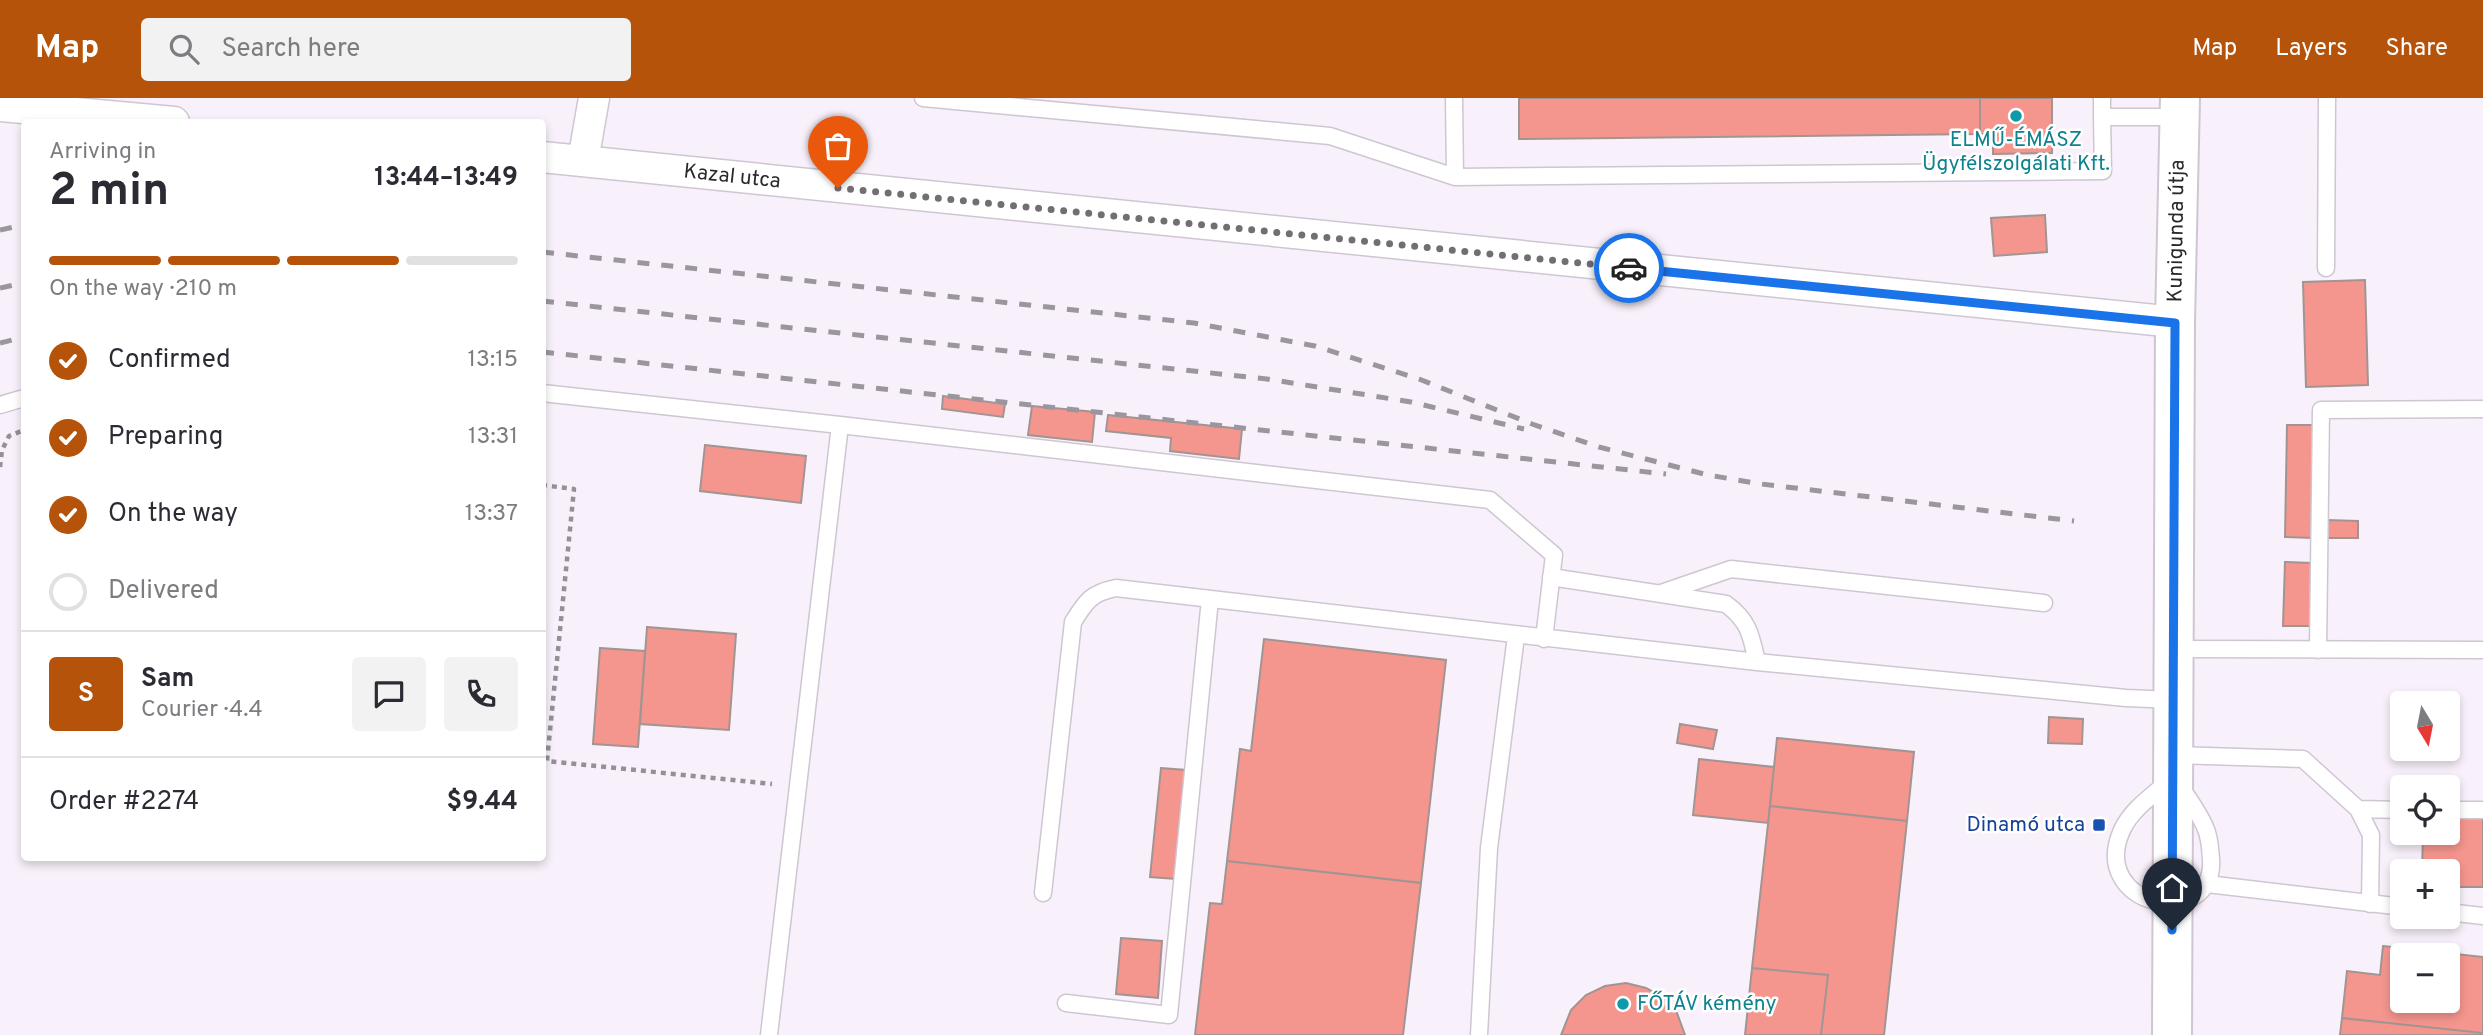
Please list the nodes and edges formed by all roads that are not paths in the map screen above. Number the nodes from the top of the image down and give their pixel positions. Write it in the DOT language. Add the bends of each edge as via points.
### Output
graph roads {
  1 [pos="594,98"];
  2 [pos="923,98"];
  3 [pos="1454,98"];
  4 [pos="2102,98"];
  5 [pos="2327,98"];
  6 [pos="0,106"];
  7 [pos="2180,108"];
  8 [pos="2102,117"];
  9 [pos="141,119"];
  10 [pos="546,157"];
  11 [pos="583,161"];
  12 [pos="1455,177"];
  13 [pos="2326,268"];
  14 [pos="2175,323"];
  15 [pos="546,393"];
  16 [pos="21,399"];
  17 [pos="0,405"];
  18 [pos="2483,409"];
  19 [pos="840,425"];
  20 [pos="1551,577"];
  21 [pos="1661,593"];
  22 [pos="1210,599"];
  23 [pos="2044,603"];
  24 [pos="1516,636"];
  25 [pos="1544,639"];
  26 [pos="2175,649"];
  27 [pos="2318,650"];
  28 [pos="2483,650"];
  29 [pos="1756,662"];
  30 [pos="2174,700"];
  31 [pos="2174,766"];
  32 [pos="2358,809"];
  33 [pos="2390,810"];
  34 [pos="2460,810"];
  35 [pos="2483,810"];
  36 [pos="2207,884"];
  37 [pos="1043,893"];
  38 [pos="2172,903"];
  39 [pos="2370,904"];
  40 [pos="2390,906"];
  41 [pos="2460,913"];
  42 [pos="2483,916"];
  43 [pos="1066,1003"];
  44 [pos="769,1035"];
  45 [pos="1479,1035"];
  46 [pos="2172,1035"];
  1 -- 11 [label="street"];
  2 -- 12 [label="lane" via="1330,136"];
  3 -- 12 [label="lane"];
  4 -- 8 [label="lane"];
  5 -- 13 [label="lane"];
  6 -- 9 [label="street"];
  7 -- 8 [label="lane"];
  7 -- 14 [label="street, Kunigunda útja"];
  8 -- 12 [label="lane" via="2103,171"];
  10 -- 11 [label="street, Kazal utca"];
  11 -- 14 [label="street, Kazal utca"];
  14 -- 26 [label="street, Kunigunda útja"];
  15 -- 19 [label="lane"];
  16 -- 17 [label="lane"];
  18 -- 27 [label="lane" via="2321,410"];
  19 -- 20 [label="lane" via="1490,500 1555,555"];
  19 -- 44 [label="lane"];
  20 -- 21 [label="lane"];
  20 -- 25 [label="lane"];
  21 -- 23 [label="lane" via="1731,569"];
  21 -- 29 [label="lane" via="1726,604 1741,615"];
  22 -- 24 [label="lane"];
  22 -- 37 [label="lane" via="1116,588 1099,591 1087,600 1073,622"];
  22 -- 43 [label="lane" via="1169,1015"];
  24 -- 25 [label="lane"];
  24 -- 45 [label="lane" via="1489,848"];
  25 -- 29 [label="lane"];
  26 -- 27 [label="lane"];
  26 -- 30 [label="street, Kunigunda útja"];
  27 -- 28 [label="lane"];
  29 -- 30 [label="lane"];
  30 -- 31 [label="street, Kunigunda útja"];
  31 -- 32 [label="lane" via="2303,759"];
  31 -- 36 [label="lane" via="2206,827 2211,867"];
  31 -- 38 [label="street, Kunigunda útja"];
  31 -- 38 [label="lane" via="2122,829 2116,862 2128,888 2136,894"];
  32 -- 33 [label="lane"];
  32 -- 39 [label="lane" via="2371,835"];
  34 -- 35 [label="lane"];
  36 -- 38 [label="lane" via="2187,901"];
  36 -- 39 [label="lane"];
  38 -- 46 [label="street, Kunigunda útja"];
  39 -- 40 [label="lane"];
  41 -- 42 [label="lane"];
}
